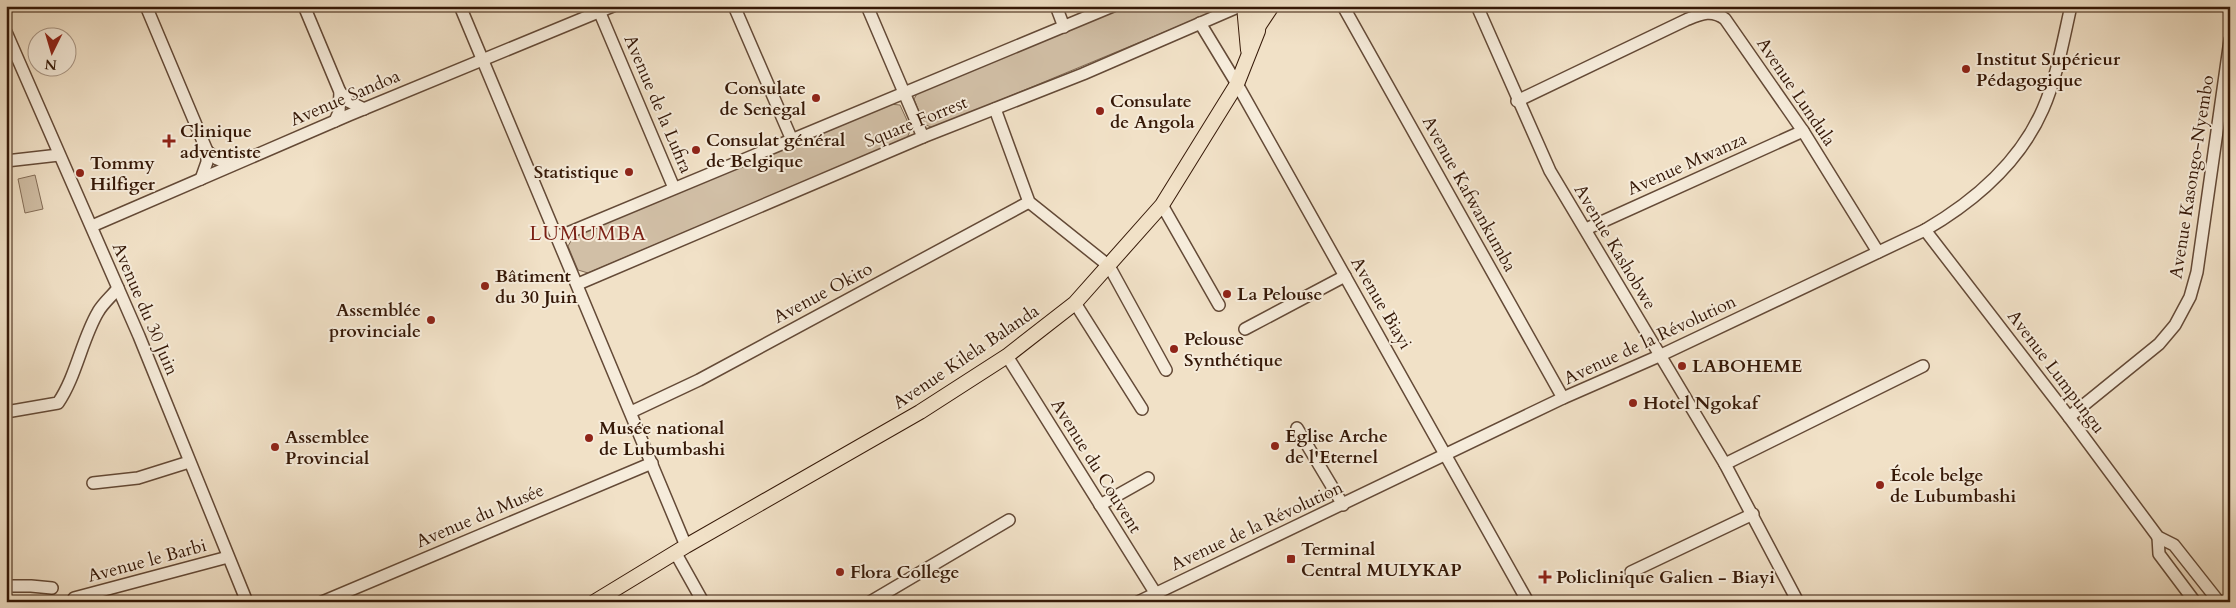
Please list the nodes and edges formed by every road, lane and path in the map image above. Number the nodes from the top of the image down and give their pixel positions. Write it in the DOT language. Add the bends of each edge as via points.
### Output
graph roads {
  1 [pos="146,6"];
  2 [pos="304,6"];
  3 [pos="460,6"];
  4 [pos="613,6"];
  5 [pos="734,6"];
  6 [pos="868,6"];
  7 [pos="1056,6"];
  8 [pos="1112,6"];
  9 [pos="1240,6"];
  10 [pos="1244,6"];
  11 [pos="1256,6"];
  12 [pos="1272,6"];
  13 [pos="1343,6"];
  14 [pos="1477,6"];
  15 [pos="2071,6"];
  16 [pos="598,9"];
  17 [pos="1200,23"];
  18 [pos="1064,26"];
  19 [pos="1258,27"];
  20 [pos="6,32"];
  21 [pos="2230,40"];
  22 [pos="1249,53"];
  23 [pos="483,60"];
  24 [pos="1238,84"];
  25 [pos="340,92"];
  26 [pos="903,93"];
  27 [pos="1518,100"];
  28 [pos="364,109"];
  29 [pos="994,109"];
  30 [pos="335,121"];
  31 [pos="1802,131"];
  32 [pos="923,137"];
  33 [pos="792,140"];
  34 [pos="207,151"];
  35 [pos="59,155"];
  36 [pos="6,161"];
  37 [pos="232,165"];
  38 [pos="201,179"];
  39 [pos="674,188"];
  40 [pos="1029,202"];
  41 [pos="1162,205"];
  42 [pos="92,226"];
  43 [pos="1586,230"];
  44 [pos="1925,230"];
  45 [pos="558,237"];
  46 [pos="1878,252"];
  47 [pos="1110,266"];
  48 [pos="1345,276"];
  49 [pos="578,284"];
  50 [pos="118,288"];
  51 [pos="1075,303"];
  52 [pos="1219,305"];
  53 [pos="1245,330"];
  54 [pos="1007,356"];
  55 [pos="1659,356"];
  56 [pos="1923,366"];
  57 [pos="1166,370"];
  58 [pos="1563,398"];
  59 [pos="1142,409"];
  60 [pos="6,412"];
  61 [pos="632,412"];
  62 [pos="2069,416"];
  63 [pos="1297,428"];
  64 [pos="1447,455"];
  65 [pos="189,462"];
  66 [pos="652,463"];
  67 [pos="1725,464"];
  68 [pos="1148,478"];
  69 [pos="93,483"];
  70 [pos="1100,505"];
  71 [pos="1343,505"];
  72 [pos="1753,514"];
  73 [pos="1010,520"];
  74 [pos="2158,537"];
  75 [pos="681,549"];
  76 [pos="228,557"];
  77 [pos="1631,572"];
  78 [pos="6,586"];
  79 [pos="52,588"];
  80 [pos="1156,594"];
  81 [pos="2230,597"];
  82 [pos="75,600"];
  83 [pos="247,602"];
  84 [pos="322,602"];
  85 [pos="594,602"];
  86 [pos="703,602"];
  87 [pos="870,602"];
  88 [pos="1138,602"];
  89 [pos="1528,602"];
  90 [pos="1798,602"];
  91 [pos="2195,602"];
  92 [pos="2219,602"];
  93 [pos="2224,602"];
  1 -- 34 [label="street"];
  2 -- 25 [label="street"];
  3 -- 23 [label="street"];
  4 -- 16 [label="street, Avenue Sandoa"];
  5 -- 33 [label="street"];
  6 -- 26 [label="street"];
  7 -- 18 [label="street"];
  8 -- 18 [label="street, Square Forrest"];
  9 -- 17 [label="street, Square Forrest"];
  10 -- 22 [label="main road"];
  11 -- 19 [label="main road, Avenue Kilela Balanda"];
  12 -- 19 [label="main road"];
  13 -- 58 [label="street, Avenue Kafwankumba"];
  14 -- 27 [label="street, Avenue Kashobwe"];
  15 -- 44 [label="street, Avenue de la Révolution" via="2052,84 2030,135 1989,184 1960,209"];
  16 -- 23 [label="street, Avenue Sandoa"];
  16 -- 39 [label="street, Avenue de la Lufira"];
  17 -- 24 [label="street, Avenue Biayi"];
  17 -- 29 [label="street, Square Forrest"];
  18 -- 26 [label="street, Square Forrest"];
  19 -- 22 [label="main road, Avenue Kilela Balanda"];
  20 -- 35 [label="street, Avenue du 30 Juin"];
  21 -- 62 [label="street, Avenue Kasongo-Nyembo" via="2197,272 2190,297 2175,325 2159,344"];
  22 -- 24 [label="main road, Avenue Kilela Balanda"];
  23 -- 28 [label="street, Avenue Sandoa"];
  23 -- 45 [label="street"];
  24 -- 41 [label="main road, Avenue Kilela Balanda"];
  24 -- 48 [label="street, Avenue Biayi"];
  25 -- 28 [label="street" via="348,101"];
  25 -- 30 [label="street"];
  26 -- 32 [label="street"];
  26 -- 33 [label="street, Square Forrest"];
  27 -- 31 [label="street, Avenue Lundula" via="1686,20 1713,12 1725,19"];
  27 -- 43 [label="street, Avenue Kashobwe" via="1550,171"];
  28 -- 30 [label="street, Avenue Sandoa"];
  29 -- 32 [label="street, Square Forrest"];
  29 -- 40 [label="street"];
  30 -- 37 [label="street, Avenue Sandoa"];
  31 -- 43 [label="street, Avenue Mwanza"];
  31 -- 46 [label="street, Avenue Lundula"];
  32 -- 49 [label="street, Square Forrest"];
  33 -- 39 [label="street, Square Forrest"];
  34 -- 37 [label="street"];
  34 -- 38 [label="street"];
  35 -- 36 [label="street"];
  35 -- 42 [label="street, Avenue du 30 Juin"];
  37 -- 38 [label="street, Avenue Sandoa"];
  38 -- 42 [label="street, Avenue Sandoa"];
  39 -- 45 [label="street, Square Forrest"];
  40 -- 47 [label="street"];
  40 -- 61 [label="street, Avenue Okito" via="699,380"];
  41 -- 47 [label="main road, Avenue Kilela Balanda"];
  41 -- 52 [label="street"];
  42 -- 50 [label="street, Avenue du 30 Juin"];
  43 -- 55 [label="street, Avenue Kashobwe"];
  44 -- 46 [label="street, Avenue de la Révolution"];
  44 -- 62 [label="street, Avenue Lumpungu"];
  45 -- 49 [label="street"];
  46 -- 55 [label="street, Avenue de la Révolution"];
  47 -- 51 [label="main road, Avenue Kilela Balanda"];
  47 -- 57 [label="street"];
  48 -- 53 [label="street"];
  48 -- 64 [label="street, Avenue Biayi"];
  49 -- 61 [label="street"];
  50 -- 60 [label="street" via="98,311 66,391 58,403"];
  50 -- 65 [label="street, Avenue du 30 Juin"];
  51 -- 54 [label="main road, Avenue Kilela Balanda"];
  51 -- 59 [label="street"];
  54 -- 70 [label="street, Avenue du Couvent"];
  54 -- 75 [label="main road, Avenue Kilela Balanda" via="920,412"];
  55 -- 58 [label="street, Avenue de la Révolution"];
  55 -- 67 [label="street, Avenue Kashobwe"];
  56 -- 67 [label="street"];
  58 -- 64 [label="street, Avenue de la Révolution"];
  61 -- 66 [label="street"];
  62 -- 74 [label="street, Avenue Lumpungu"];
  63 -- 71 [label="street"];
  64 -- 71 [label="street, Avenue de la Révolution"];
  64 -- 89 [label="street, Avenue Biayi"];
  65 -- 69 [label="street" via="138,478"];
  65 -- 76 [label="street, Avenue du 30 Juin"];
  66 -- 75 [label="street"];
  66 -- 84 [label="street, Avenue du Musée"];
  67 -- 72 [label="street, Avenue Kashobwe"];
  68 -- 70 [label="street"];
  70 -- 80 [label="street, Avenue du Couvent"];
  71 -- 80 [label="street, Avenue de la Révolution"];
  72 -- 77 [label="street"];
  72 -- 90 [label="street, Avenue Kashobwe"];
  73 -- 87 [label="street"];
  74 -- 91 [label="street, Avenue Lumpungu" via="2159,554"];
  74 -- 92 [label="street, Avenue Lumpungu" via="2174,545"];
  75 -- 85 [label="main road, Avenue Kilela Balanda"];
  75 -- 86 [label="street"];
  76 -- 82 [label="street, Avenue le Barbi"];
  76 -- 83 [label="street, Avenue du 30 Juin"];
  78 -- 79 [label="street"];
  80 -- 88 [label="street, Avenue de la Révolution"];
  81 -- 93 [label="street"];
}
